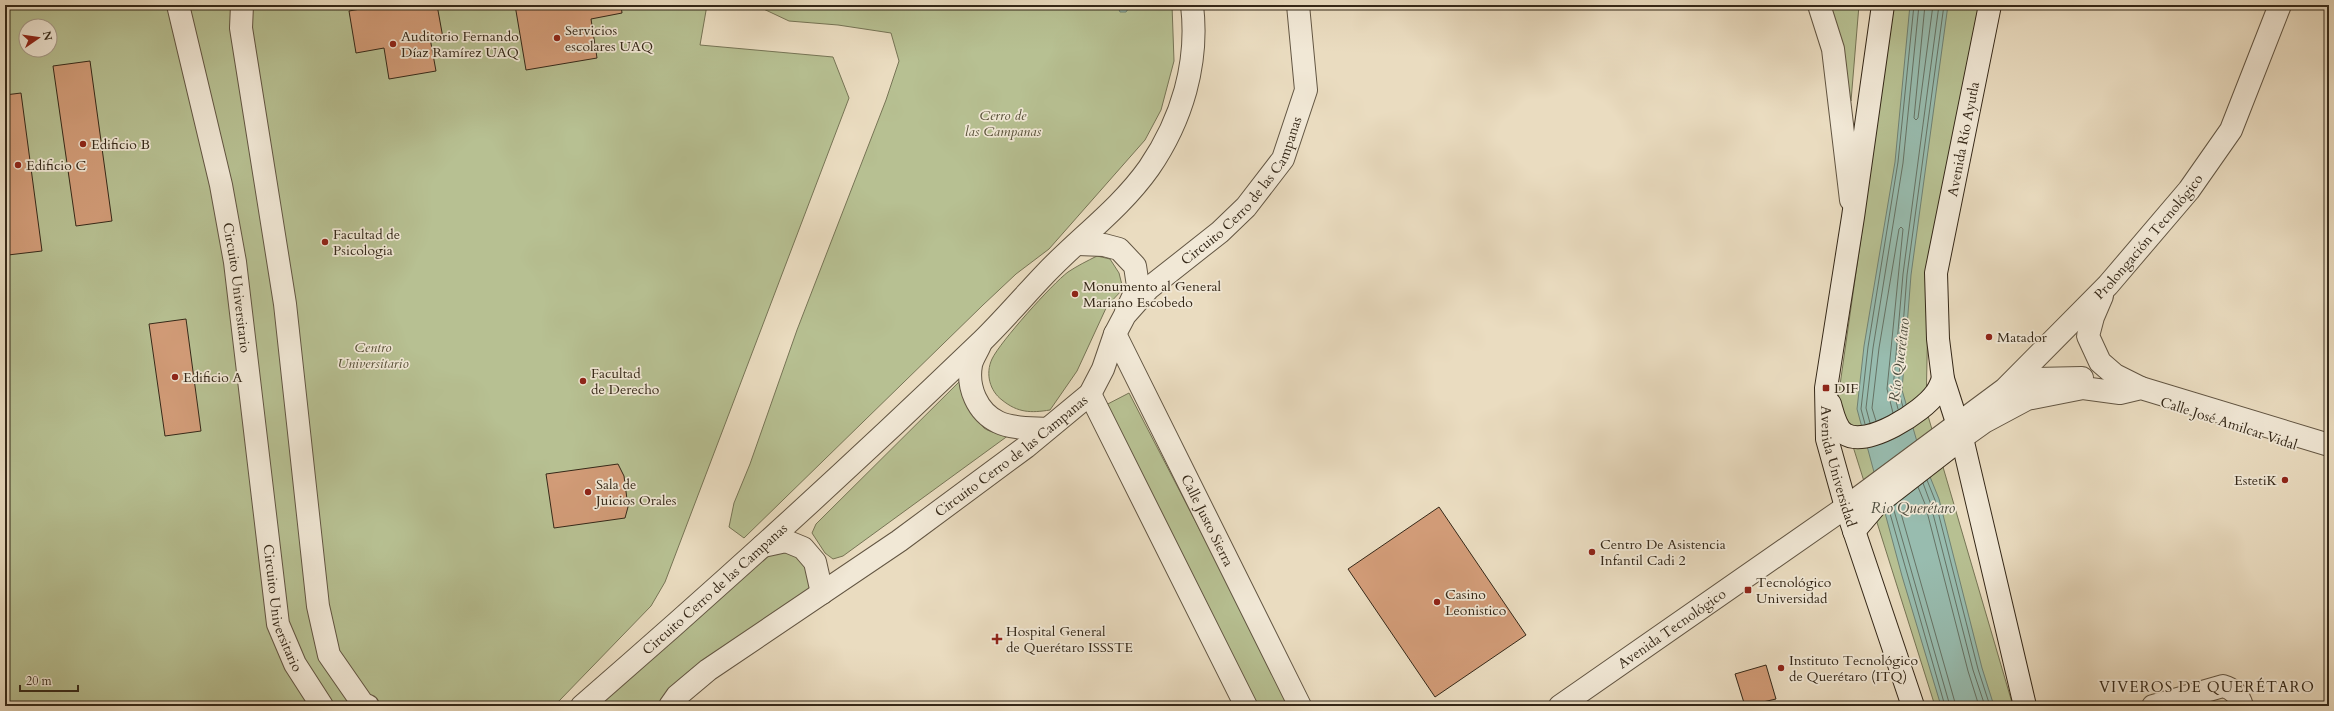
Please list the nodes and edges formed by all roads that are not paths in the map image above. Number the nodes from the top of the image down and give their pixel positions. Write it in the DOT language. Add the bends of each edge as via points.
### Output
graph roads {
  1 [pos="178,5"];
  2 [pos="242,5"];
  3 [pos="1192,5"];
  4 [pos="1298,5"];
  5 [pos="1819,5"];
  6 [pos="1883,5"];
  7 [pos="1990,5"];
  8 [pos="2280,5"];
  9 [pos="1853,217"];
  10 [pos="1078,244"];
  11 [pos="2108,285"];
  12 [pos="1125,314"];
  13 [pos="1115,334"];
  14 [pos="981,342"];
  15 [pos="1943,379"];
  16 [pos="1826,388"];
  17 [pos="2005,389"];
  18 [pos="2135,389"];
  19 [pos="1090,394"];
  20 [pos="1047,429"];
  21 [pos="1959,431"];
  22 [pos="2329,445"];
  23 [pos="2329,456"];
  24 [pos="1873,496"];
  25 [pos="1846,507"];
  26 [pos="1854,531"];
  27 [pos="763,546"];
  28 [pos="822,593"];
  29 [pos="322,706"];
  30 [pos="368,706"];
  31 [pos="582,706"];
  32 [pos="670,706"];
  33 [pos="1246,706"];
  34 [pos="1300,706"];
  35 [pos="1560,706"];
  36 [pos="1913,706"];
  37 [pos="2025,706"];
  38 [pos="2152,706"];
  39 [pos="2242,706"];
  1 -- 29 [label="street, Circuito Universitario" via="221,185 235,262 278,624 295,664"];
  2 -- 30 [label="street" via="241,28 285,304 318,606 329,655 363,704"];
  3 -- 10 [label="street, Circuito Cerro de las Campanas" via="1195,31 1193,60 1187,91 1170,131 1149,168 1114,210"];
  4 -- 12 [label="street, Circuito Cerro de las Campanas" via="1306,90 1282,159 1246,207 1220,232 1149,288"];
  5 -- 9 [label="street" via="1836,63"];
  6 -- 9 [label="street"];
  7 -- 15 [label="street, Avenida Río Ayutla" via="1936,273 1938,338"];
  8 -- 11 [label="street, Prolongación Tecnológico" via="2231,130 2189,190"];
  9 -- 16 [label="street, Avenida Universidad"];
  10 -- 12 [label="street" via="1104,245 1119,249 1135,266 1138,286"];
  10 -- 14 [label="street, Circuito Cerro de las Campanas" via="1048,271"];
  11 -- 17 [label="street, Prolongación Tecnológico"];
  11 -- 18 [label="street" via="2093,317 2088,336 2100,362"];
  12 -- 13 [label="street, Circuito Cerro de las Campanas"];
  13 -- 19 [label="street, Circuito Cerro de las Campanas" via="1103,369"];
  13 -- 34 [label="street, Calle Justo Sierra"];
  14 -- 20 [label="street" via="971,365 971,388 980,408 998,422"];
  14 -- 27 [label="street, Circuito Cerro de las Campanas"];
  15 -- 16 [label="street" via="1936,394 1916,411 1875,435 1858,438 1844,434 1834,418"];
  15 -- 21 [label="street"];
  16 -- 25 [label="street, Avenida Universidad" via="1827,439"];
  17 -- 18 [label="street, Calle José Amilcar Vidal" via="2035,379 2068,378"];
  17 -- 21 [label="street, Prolongación Tecnológico"];
  18 -- 21 [label="street, Calle José Amilcar Vidal" via="2120,392 2084,388 2027,399 1984,422"];
  18 -- 22 [label="street, Calle José Amilcar Vidal"];
  18 -- 23 [label="street, Calle José Amilcar Vidal"];
  19 -- 20 [label="street, Circuito Cerro de las Campanas"];
  19 -- 33 [label="street"];
  20 -- 28 [label="street, Circuito Cerro de las Campanas" via="899,541"];
  21 -- 24 [label="street"];
  21 -- 37 [label="street"];
  24 -- 25 [label="street, Avenida Tecnológico"];
  24 -- 26 [label="street"];
  25 -- 26 [label="street, Avenida Universidad"];
  25 -- 35 [label="street, Avenida Tecnológico"];
  26 -- 36 [label="street, Avenida Universidad"];
  27 -- 28 [label="street" via="786,541 803,548 815,562"];
  27 -- 31 [label="street, Circuito Cerro de las Campanas"];
  28 -- 32 [label="street, Circuito Cerro de las Campanas" via="708,670 677,696"];
  38 -- 39 [label="street" via="2224,686 2232,688"];
}
